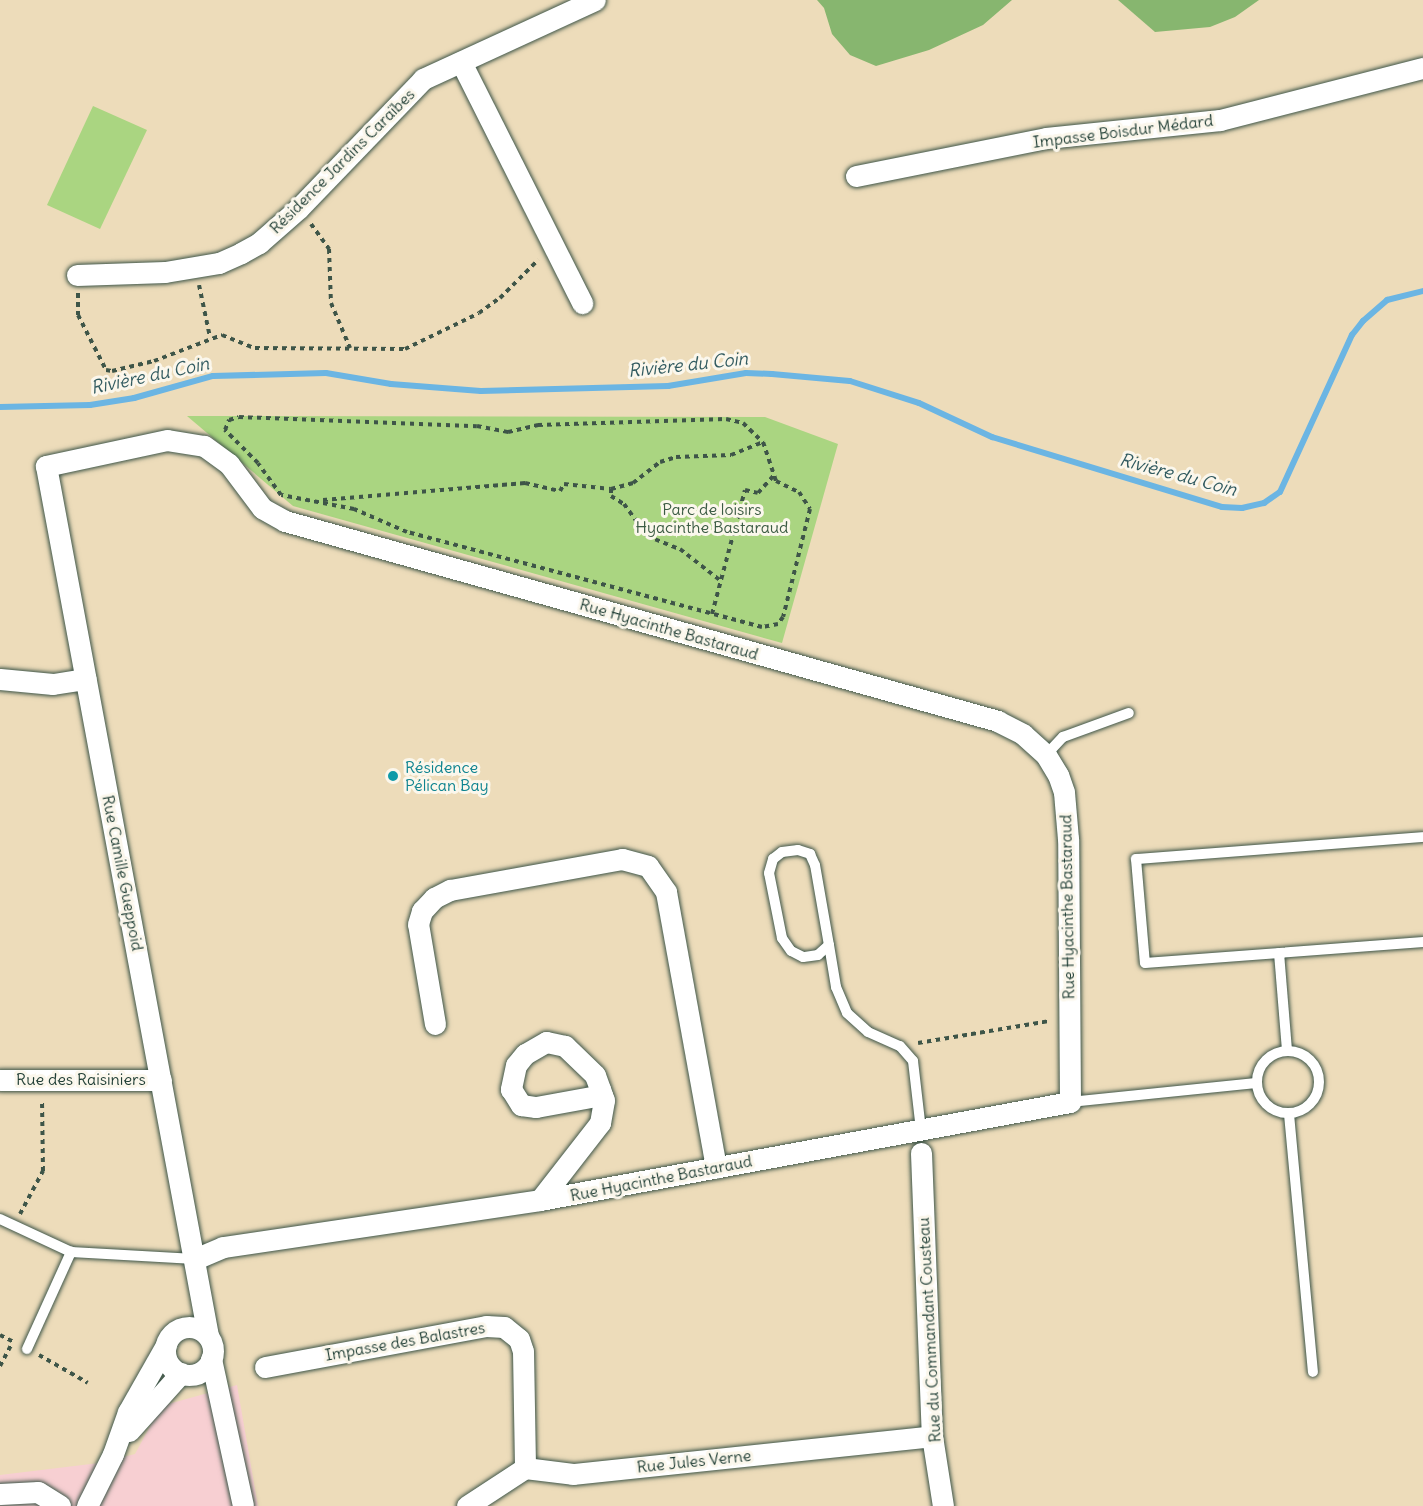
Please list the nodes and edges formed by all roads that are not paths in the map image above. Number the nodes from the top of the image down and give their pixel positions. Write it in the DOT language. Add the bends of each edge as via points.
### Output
graph roads {
  1 [pos="595,0"];
  2 [pos="461,62"];
  3 [pos="1423,68"];
  4 [pos="856,176"];
  5 [pos="77,276"];
  6 [pos="582,303"];
  7 [pos="46,466"];
  8 [pos="0,679"];
  9 [pos="86,679"];
  10 [pos="1129,713"];
  11 [pos="1046,754"];
  12 [pos="1423,837"];
  13 [pos="1423,942"];
  14 [pos="829,945"];
  15 [pos="1279,953"];
  16 [pos="435,1024"];
  17 [pos="1287,1051"];
  18 [pos="0,1080"];
  19 [pos="161,1080"];
  20 [pos="1256,1083"];
  21 [pos="602,1095"];
  22 [pos="1070,1102"];
  23 [pos="1288,1114"];
  24 [pos="921,1130"];
  25 [pos="921,1153"];
  26 [pos="716,1167"];
  27 [pos="540,1200"];
  28 [pos="0,1219"];
  29 [pos="71,1252"];
  30 [pos="195,1259"];
  31 [pos="195,1281"];
  32 [pos="180,1329"];
  33 [pos="207,1336"];
  34 [pos="166,1345"];
  35 [pos="27,1349"];
  36 [pos="211,1359"];
  37 [pos="265,1367"];
  38 [pos="1313,1371"];
  39 [pos="181,1373"];
  40 [pos="932,1436"];
  41 [pos="113,1454"];
  42 [pos="525,1468"];
  43 [pos="0,1494"];
  44 [pos="60,1506"];
  45 [pos="87,1506"];
  46 [pos="243,1506"];
  47 [pos="467,1506"];
  48 [pos="943,1506"];
  1 -- 2 [label="street, Résidence Jardins Caraïbes"];
  2 -- 5 [label="street, Résidence Jardins Caraïbes" via="423,79 259,243 219,263 195,268"];
  2 -- 6 [label="street"];
  3 -- 4 [label="street, Impasse Boisdur Médard" via="1220,120 1046,138"];
  7 -- 9 [label="street, Rue Camille Gueppoid"];
  7 -- 11 [label="street, Rue Hyacinthe Bastaraud" via="167,441 204,446 229,464 262,508 285,521 998,720 1023,734"];
  8 -- 9 [label="street" via="53,684"];
  9 -- 19 [label="street, Rue Camille Gueppoid"];
  10 -- 11 [label="lane" via="1063,737"];
  11 -- 22 [label="street, Rue Hyacinthe Bastaraud" via="1064,792 1068,839"];
  12 -- 15 [label="lane" via="1136,859 1144,963"];
  13 -- 15 [label="lane"];
  14 -- 14 [label="lane" via="810,854 798,850 782,852 773,859 768,873 782,938 791,951 803,957 818,955"];
  14 -- 24 [label="lane" via="836,987 847,1012 868,1032 900,1046 913,1060"];
  15 -- 17 [label="lane"];
  16 -- 26 [label="street" via="418,924 422,911 434,898 450,890 622,859 648,866 666,892"];
  17 -- 20 [label="lane" via="1262,1064"];
  17 -- 23 [label="lane" via="1306,1056 1318,1072 1319,1082 1314,1100"];
  18 -- 19 [label="street, Rue des Raisiniers"];
  19 -- 30 [label="street, Rue Camille Gueppoid"];
  20 -- 22 [label="lane"];
  20 -- 23 [label="lane" via="1258,1093 1270,1108"];
  21 -- 27 [label="street" via="600,1123"];
  22 -- 24 [label="street, Rue Hyacinthe Bastaraud"];
  23 -- 38 [label="lane"];
  24 -- 26 [label="street, Rue Hyacinthe Bastaraud"];
  25 -- 40 [label="street, Rue du Commandant Cousteau"];
  26 -- 27 [label="street, Rue Hyacinthe Bastaraud"];
  27 -- 30 [label="street, Rue Hyacinthe Bastaraud" via="223,1247"];
  28 -- 29 [label="lane"];
  29 -- 30 [label="lane"];
  29 -- 35 [label="lane"];
  30 -- 31 [label="street, Rue Camille Gueppoid"];
  31 -- 32 [label="street"];
  31 -- 33 [label="street"];
  32 -- 33 [label="street" via="194,1327"];
  32 -- 34 [label="street"];
  33 -- 36 [label="street"];
  34 -- 39 [label="street" via="166,1359"];
  34 -- 41 [label="street" via="128,1412"];
  36 -- 39 [label="street" via="202,1371"];
  36 -- 46 [label="street"];
  37 -- 42 [label="street, Impasse des Balastres" via="486,1326 504,1327 519,1339 525,1363"];
  39 -- 41 [label="street" via="153,1401"];
  40 -- 42 [label="street, Rue Jules Verne" via="573,1474"];
  40 -- 48 [label="street, Rue du Commandant Cousteau"];
  41 -- 45 [label="street"];
  42 -- 47 [label="street"];
  43 -- 44 [label="street" via="38,1492"];
}
